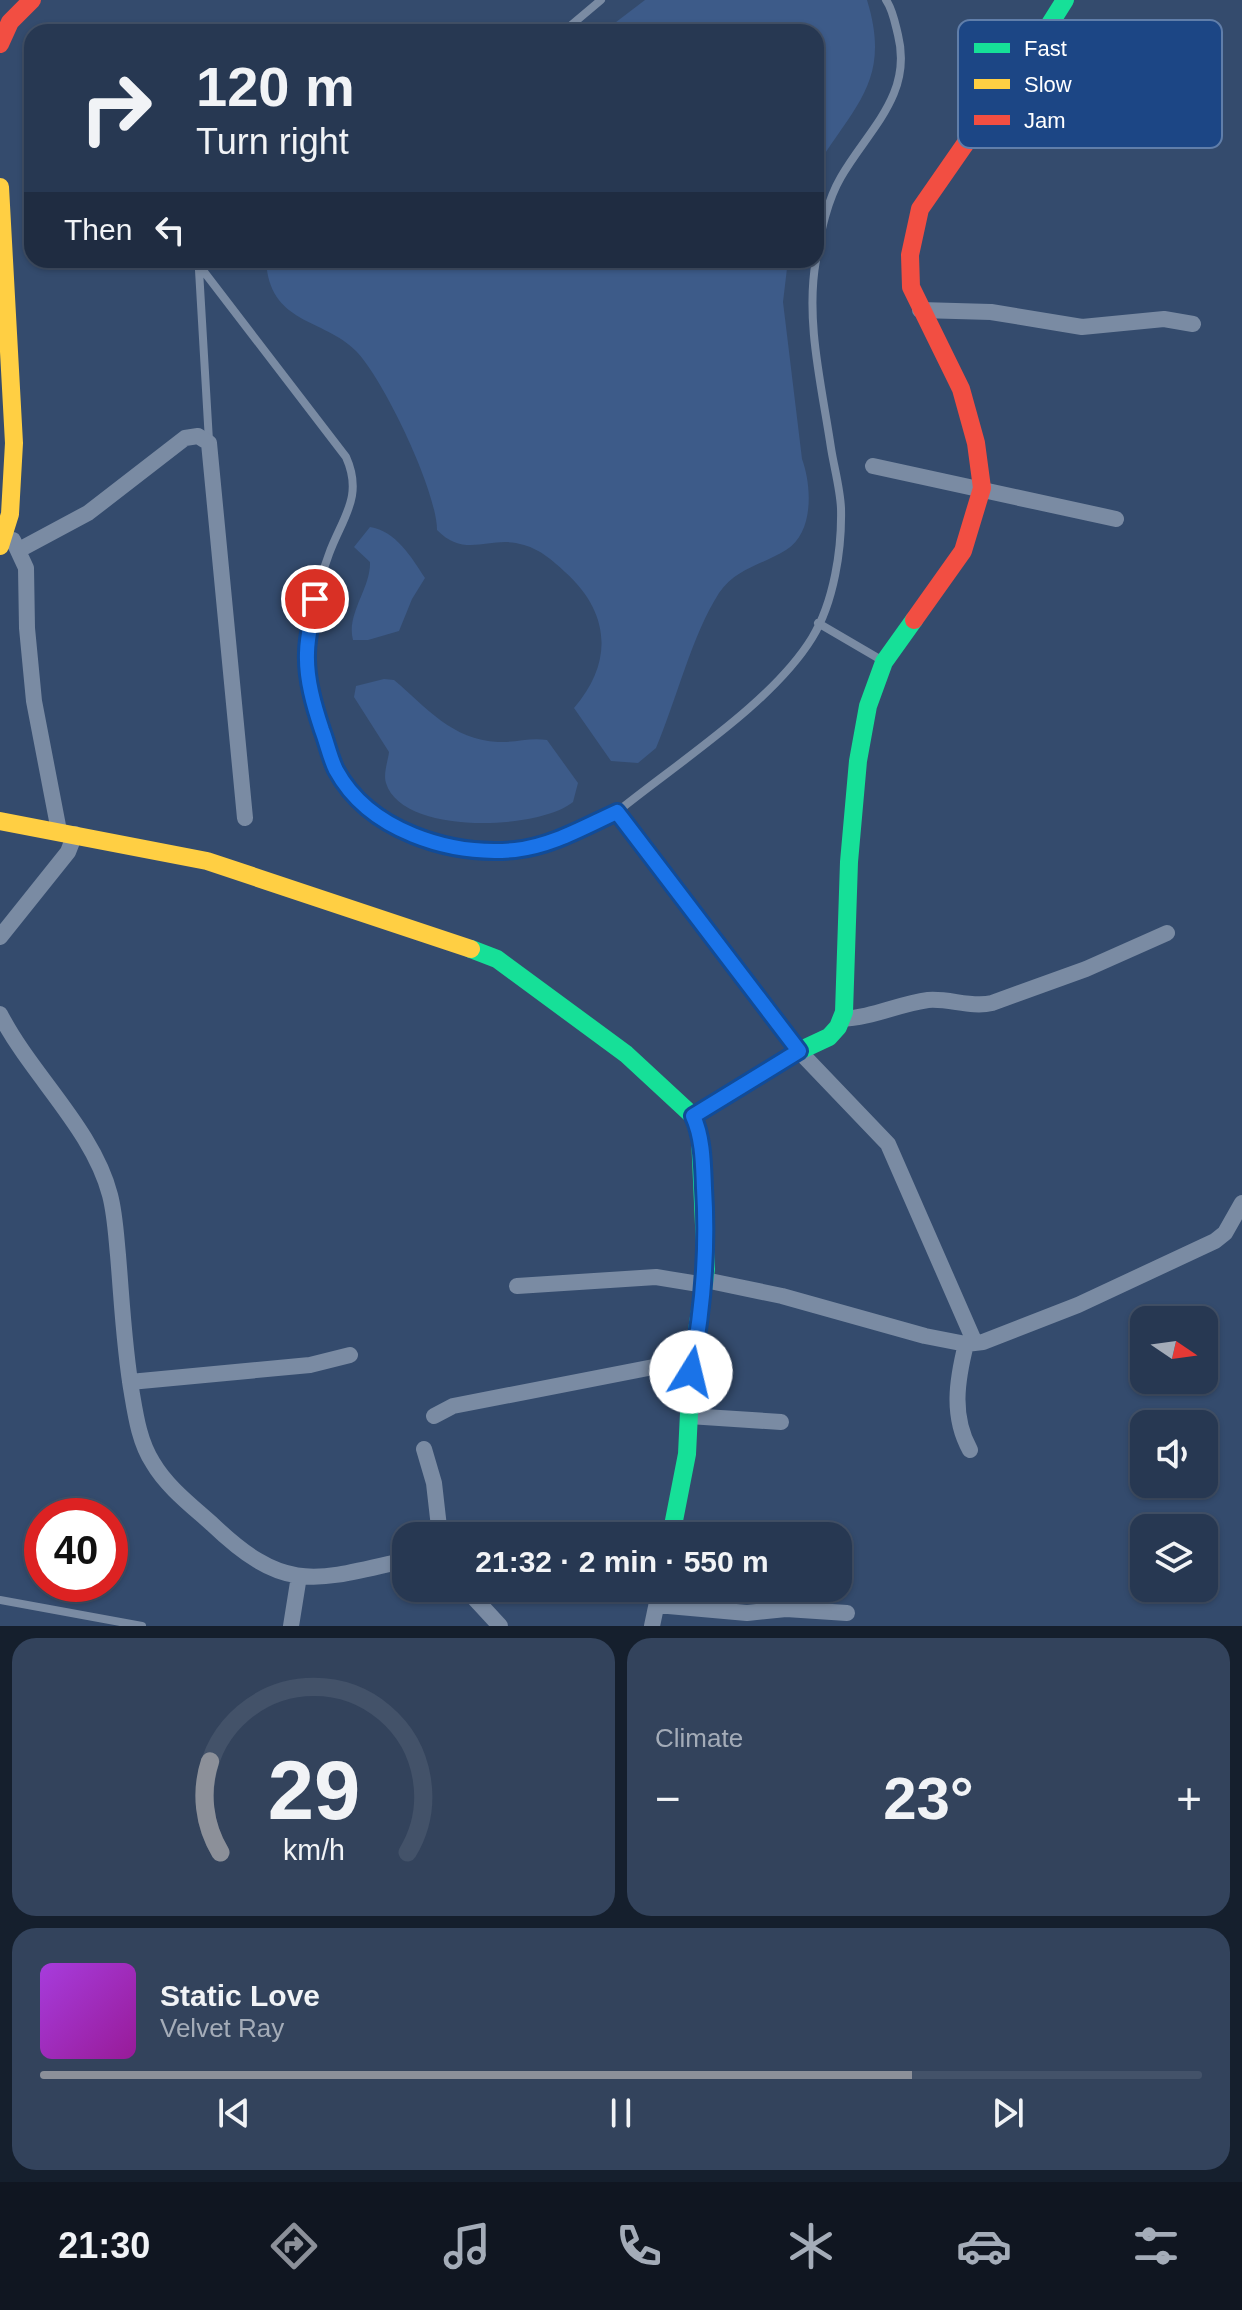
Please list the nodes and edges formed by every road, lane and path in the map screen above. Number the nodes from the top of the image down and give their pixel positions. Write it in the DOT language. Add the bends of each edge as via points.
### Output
graph roads {
  1 [pos="32,0"];
  2 [pos="601,0"];
  3 [pos="886,0"];
  4 [pos="1065,0"];
  5 [pos="5,17"];
  6 [pos="1055,20"];
  7 [pos="572,24"];
  8 [pos="0,44"];
  9 [pos="961,148"];
  10 [pos="0,187"];
  11 [pos="824,223"];
  12 [pos="814,268"];
  13 [pos="199,270"];
  14 [pos="920,310"];
  15 [pos="1193,324"];
  16 [pos="5,342"];
  17 [pos="209,443"];
  18 [pos="873,466"];
  19 [pos="982,488"];
  20 [pos="1116,519"];
  21 [pos="9,548"];
  22 [pos="818,623"];
  23 [pos="884,662"];
  24 [pos="617,812"];
  25 [pos="245,818"];
  26 [pos="0,821"];
  27 [pos="67,833"];
  28 [pos="1167,933"];
  29 [pos="0,937"];
  30 [pos="0,1014"];
  31 [pos="841,1019"];
  32 [pos="799,1051"];
  33 [pos="693,1116"];
  34 [pos="1242,1203"];
  35 [pos="1235,1228"];
  36 [pos="705,1282"];
  37 [pos="517,1286"];
  38 [pos="971,1343"];
  39 [pos="350,1355"];
  40 [pos="693,1362"];
  41 [pos="130,1382"];
  42 [pos="434,1416"];
  43 [pos="689,1416"];
  44 [pos="781,1422"];
  45 [pos="424,1449"];
  46 [pos="970,1450"];
  47 [pos="438,1522"];
  48 [pos="674,1522"];
  49 [pos="392,1563"];
  50 [pos="299,1576"];
  51 [pos="0,1600"];
  52 [pos="478,1602"];
  53 [pos="658,1602"];
  54 [pos="690,1602"];
  55 [pos="847,1613"];
  56 [pos="142,1626"];
  57 [pos="291,1626"];
  58 [pos="500,1626"];
  59 [pos="652,1626"];
  1 -- 5 [label="street"];
  2 -- 7 [label="lane"];
  3 -- 11 [label="lane" via="900,42 901,74 889,109 841,177"];
  4 -- 6 [label="street"];
  5 -- 8 [label="street"];
  9 -- 14 [label="street" via="920,209 910,255 911,287"];
  10 -- 16 [label="street"];
  12 -- 22 [label="lane" via="814,322 841,507 830,592"];
  13 -- 17 [label="lane"];
  13 -- 24 [label="lane" via="346,457 353,473 352,504 315,599 306,653 312,701 336,770 384,821 421,838 476,851 551,842"];
  14 -- 15 [label="street" via="991,312 1082,327 1164,319"];
  14 -- 19 [label="street" via="961,389"];
  16 -- 21 [label="street" via="14,443"];
  17 -- 21 [label="street" via="198,436 185,438 88,513"];
  17 -- 25 [label="street"];
  18 -- 19 [label="street"];
  19 -- 20 [label="street"];
  19 -- 23 [label="street" via="963,551"];
  21 -- 27 [label="street" via="26,575 34,701"];
  22 -- 23 [label="lane"];
  22 -- 24 [label="lane" via="784,674"];
  23 -- 31 [label="street" via="868,706 858,761"];
  24 -- 32 [label="lane"];
  26 -- 27 [label="street"];
  27 -- 29 [label="street" via="68,852"];
  27 -- 33 [label="street" via="207,861 497,959 626,1054"];
  28 -- 31 [label="street" via="992,1003 931,1000"];
  30 -- 41 [label="street" via="14,1043 91,1150 106,1183 114,1215"];
  31 -- 32 [label="street" via="829,1037"];
  32 -- 33 [label="street"];
  32 -- 38 [label="street" via="888,1144"];
  33 -- 36 [label="street" via="703,1164"];
  34 -- 35 [label="street"];
  35 -- 38 [label="street" via="1078,1305"];
  36 -- 37 [label="street" via="656,1277"];
  36 -- 38 [label="street"];
  36 -- 40 [label="street"];
  38 -- 46 [label="street" via="958,1376 957,1410"];
  39 -- 41 [label="street" via="310,1365"];
  40 -- 42 [label="street" via="453,1406"];
  40 -- 43 [label="street"];
  41 -- 50 [label="street" via="144,1445 171,1485 231,1543 262,1565"];
  43 -- 44 [label="street"];
  43 -- 48 [label="street"];
  45 -- 47 [label="street"];
  49 -- 50 [label="street" via="332,1577"];
  50 -- 57 [label="street"];
  51 -- 56 [label="lane"];
  52 -- 58 [label="street"];
  53 -- 59 [label="street"];
  54 -- 55 [label="street" via="747,1613"];
}
